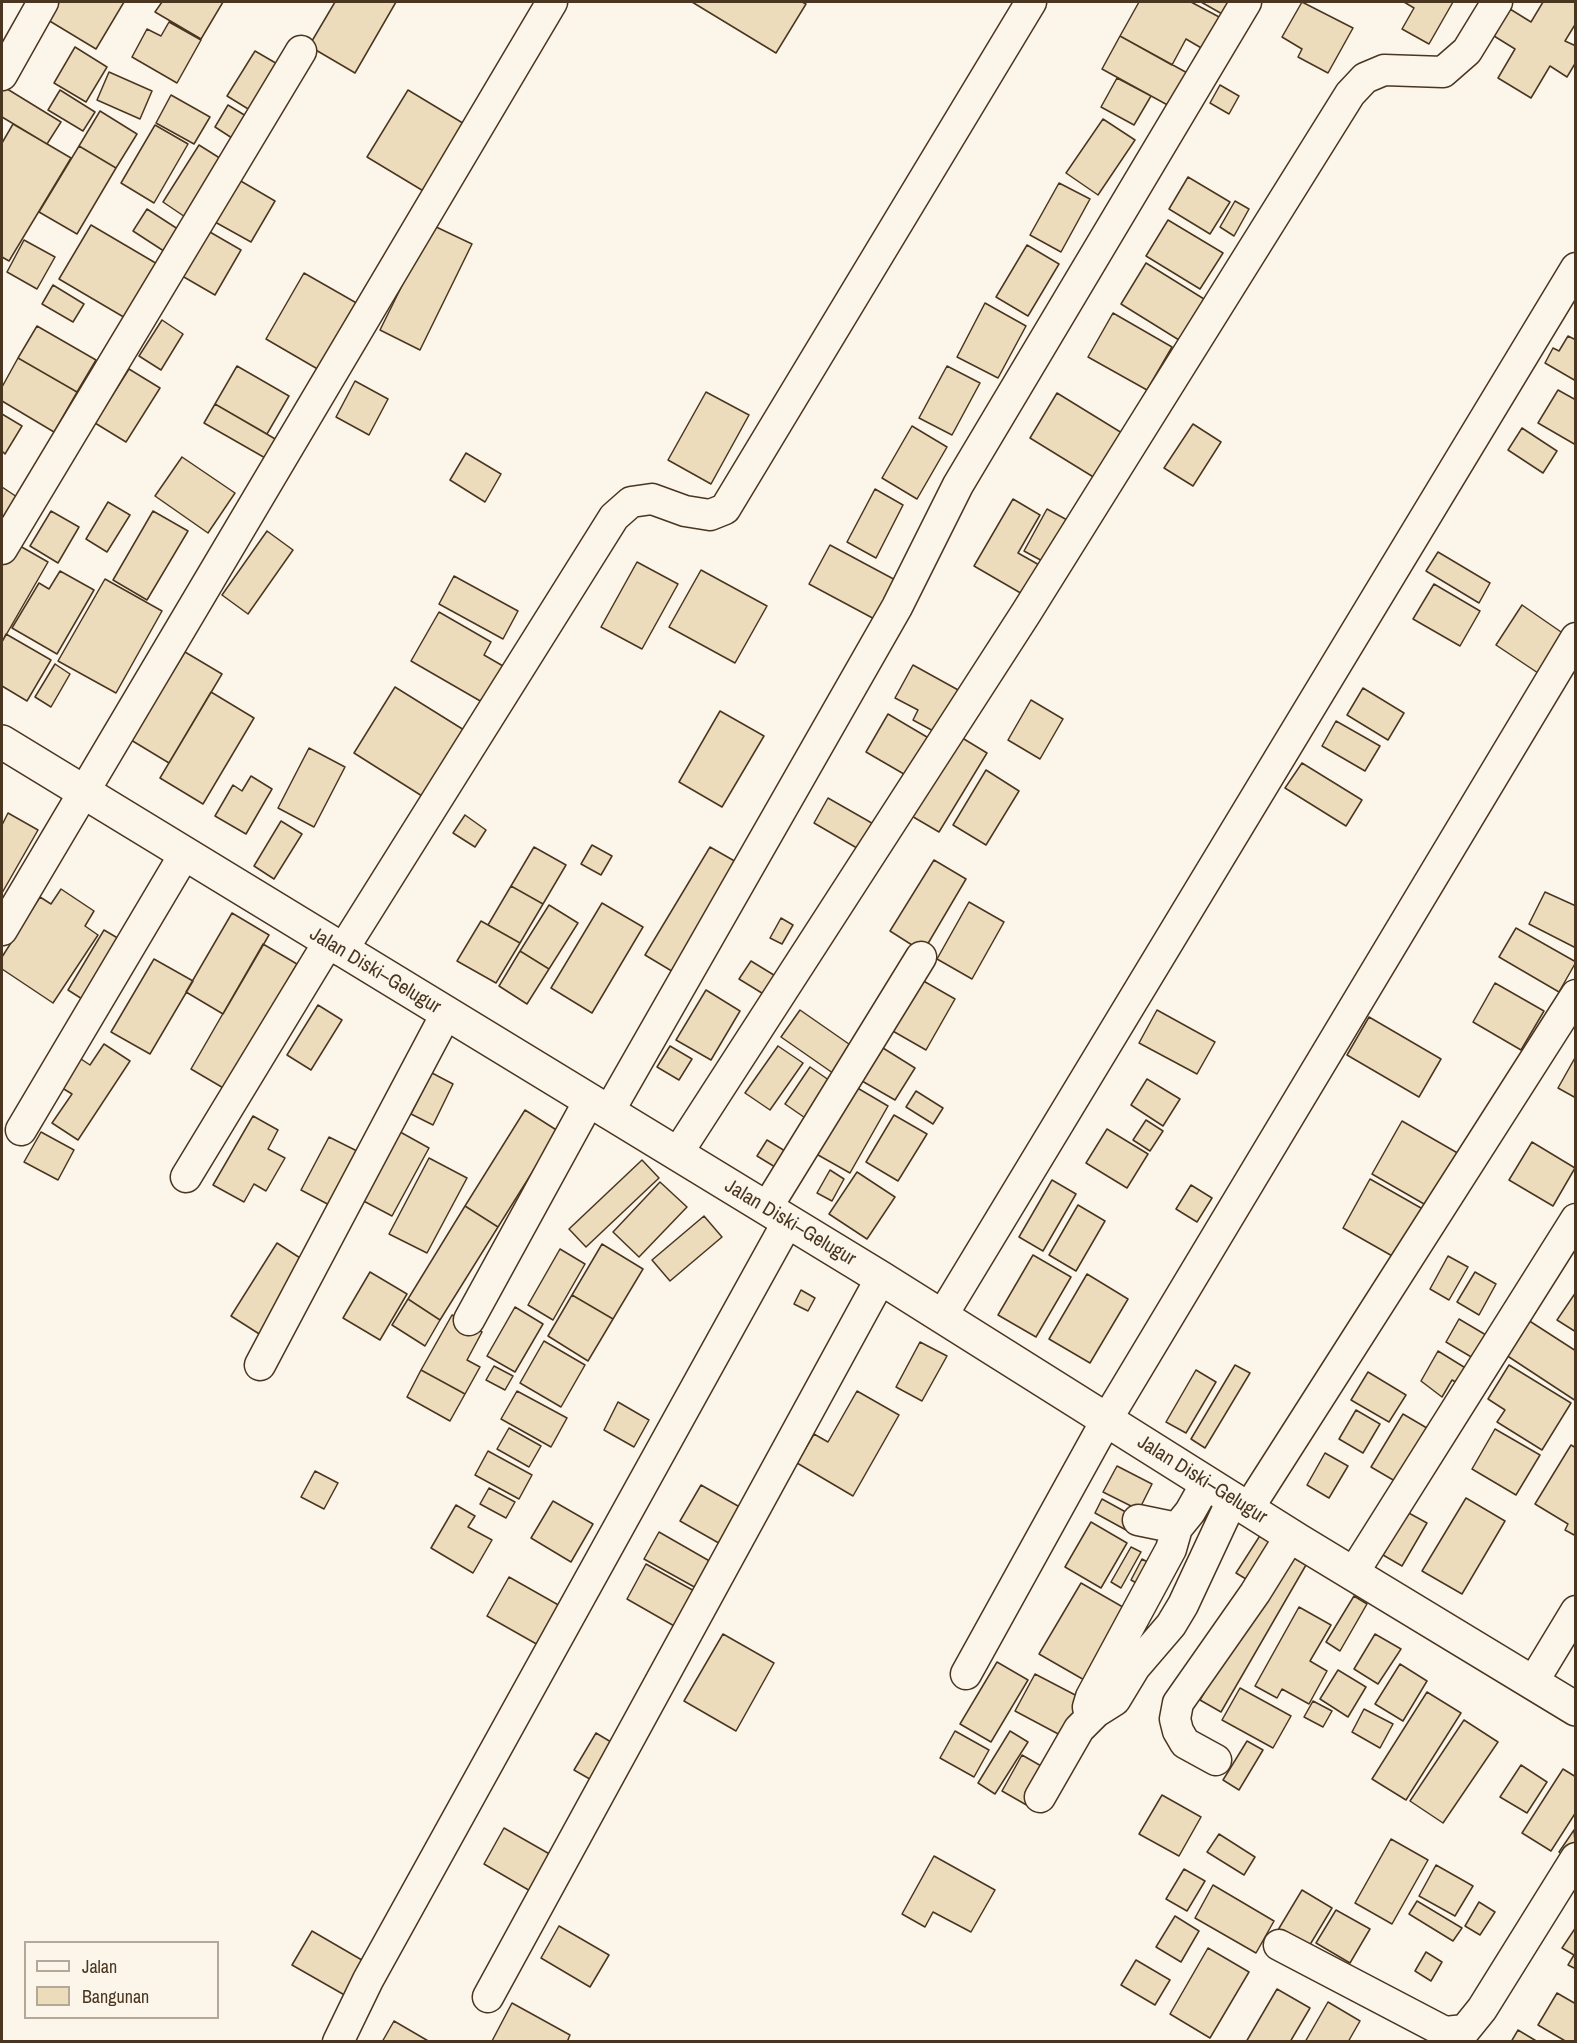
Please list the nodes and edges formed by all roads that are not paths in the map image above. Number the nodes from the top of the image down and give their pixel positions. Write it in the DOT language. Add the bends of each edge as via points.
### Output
graph roads {
  1 [pos="43,2"];
  2 [pos="552,2"];
  3 [pos="1031,2"];
  4 [pos="1246,2"];
  5 [pos="1497,2"];
  6 [pos="301,51"];
  7 [pos="2,75"];
  8 [pos="1575,268"];
  9 [pos="2,549"];
  10 [pos="1575,638"];
  11 [pos="2,742"];
  12 [pos="84,793"];
  13 [pos="184,855"];
  14 [pos="2,930"];
  15 [pos="335,947"];
  16 [pos="921,957"];
  17 [pos="1575,995"];
  18 [pos="446,1014"];
  19 [pos="599,1107"];
  20 [pos="21,1130"];
  21 [pos="677,1154"];
  22 [pos="186,1177"];
  23 [pos="777,1216"];
  24 [pos="1575,1219"];
  25 [pos="881,1278"];
  26 [pos="942,1316"];
  27 [pos="469,1320"];
  28 [pos="260,1365"];
  29 [pos="1107,1419"];
  30 [pos="1229,1496"];
  31 [pos="1138,1520"];
  32 [pos="1180,1523"];
  33 [pos="1216,1532"];
  34 [pos="1291,1535"];
  35 [pos="1354,1572"];
  36 [pos="1575,1611"];
  37 [pos="966,1674"];
  38 [pos="1533,1682"];
  39 [pos="1575,1709"];
  40 [pos="1090,1718"];
  41 [pos="1216,1760"];
  42 [pos="1040,1797"];
  43 [pos="1575,1858"];
  44 [pos="1279,1945"];
  45 [pos="488,1997"];
  46 [pos="338,2042"];
  1 -- 7 [label="street"];
  2 -- 12 [label="street"];
  3 -- 15 [label="street" via="725,509 710,515 652,499 632,502 614,517"];
  4 -- 19 [label="street" via="958,485 897,607"];
  5 -- 21 [label="street" via="1467,51 1443,72 1384,70 1365,78 1350,94 1026,613"];
  6 -- 9 [label="street"];
  8 -- 26 [label="street"];
  10 -- 29 [label="street"];
  11 -- 12 [label="main road, Jalan Diski–Gelugur"];
  12 -- 13 [label="main road, Jalan Diski–Gelugur"];
  12 -- 14 [label="street"];
  13 -- 15 [label="main road, Jalan Diski–Gelugur"];
  13 -- 20 [label="street"];
  15 -- 18 [label="main road, Jalan Diski–Gelugur"];
  15 -- 22 [label="street"];
  16 -- 23 [label="street"];
  17 -- 30 [label="street"];
  18 -- 19 [label="main road, Jalan Diski–Gelugur"];
  18 -- 28 [label="street"];
  19 -- 21 [label="main road, Jalan Diski–Gelugur"];
  19 -- 27 [label="street"];
  21 -- 23 [label="main road, Jalan Diski–Gelugur"];
  23 -- 25 [label="main road, Jalan Diski–Gelugur"];
  23 -- 46 [label="street"];
  24 -- 35 [label="street"];
  25 -- 26 [label="main road, Jalan Diski–Gelugur"];
  25 -- 45 [label="street"];
  26 -- 29 [label="main road, Jalan Diski–Gelugur"];
  29 -- 30 [label="main road, Jalan Diski–Gelugur"];
  29 -- 37 [label="street"];
  30 -- 32 [label="street"];
  30 -- 33 [label="street"];
  30 -- 34 [label="main road, Jalan Diski–Gelugur"];
  31 -- 32 [label="street"];
  32 -- 33 [label="street"];
  32 -- 40 [label="street" via="1171,1549 1091,1697"];
  33 -- 40 [label="street" via="1171,1625 1135,1667 1115,1700"];
  34 -- 35 [label="main road, Jalan Diski–Gelugur"];
  34 -- 41 [label="street" via="1178,1703 1175,1719 1185,1743"];
  35 -- 38 [label="main road, Jalan Diski–Gelugur"];
  36 -- 38 [label="street"];
  38 -- 39 [label="main road, Jalan Diski–Gelugur"];
  40 -- 42 [label="street" via="1079,1729"];
  43 -- 44 [label="street" via="1482,2009 1465,2030 1445,2032"];
}
